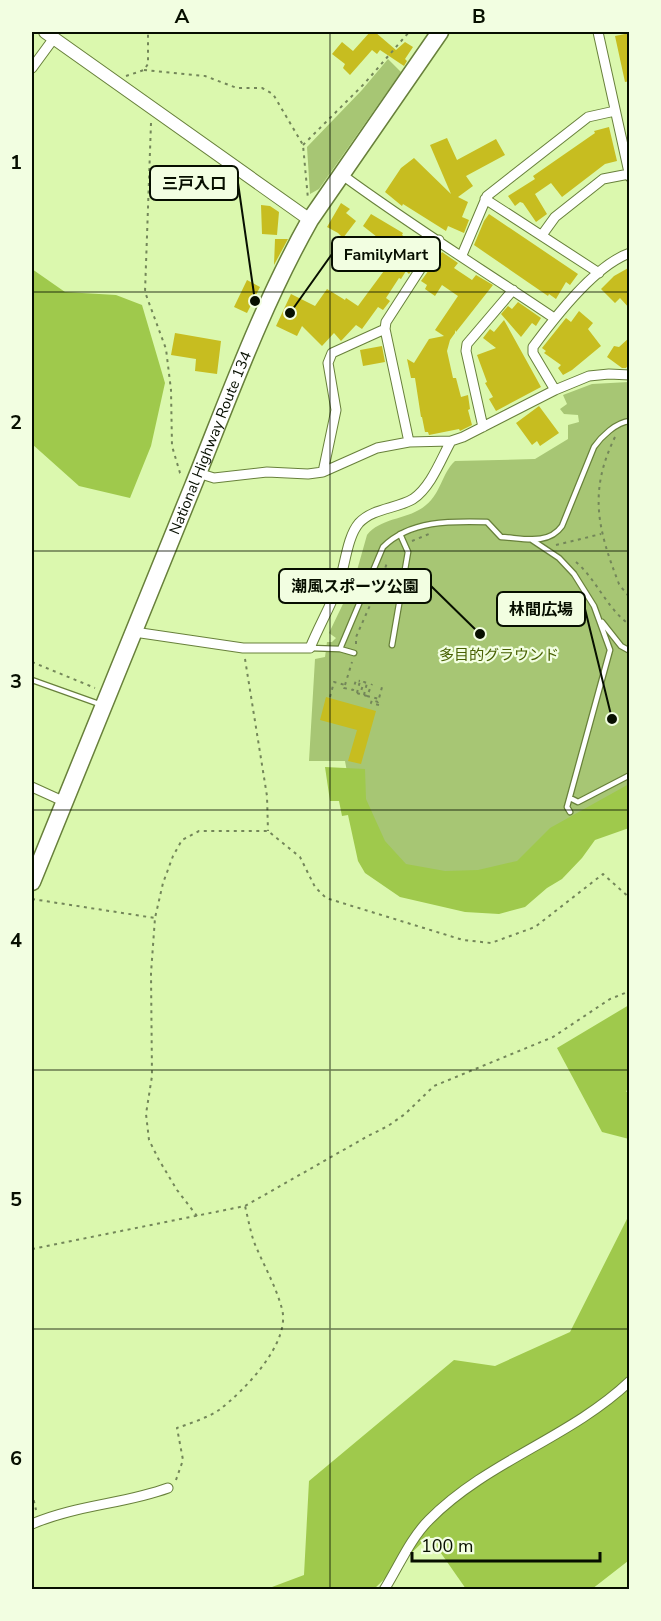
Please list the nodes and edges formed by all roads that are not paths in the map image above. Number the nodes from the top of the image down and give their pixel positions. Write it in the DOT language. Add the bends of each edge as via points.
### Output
graph roads {
  1 [pos="440,32"];
  2 [pos="598,32"];
  3 [pos="50,34"];
  4 [pos="32,68"];
  5 [pos="615,111"];
  6 [pos="341,174"];
  7 [pos="629,176"];
  8 [pos="485,199"];
  9 [pos="310,220"];
  10 [pos="542,236"];
  11 [pos="439,240"];
  12 [pos="630,253"];
  13 [pos="462,255"];
  14 [pos="599,273"];
  15 [pos="513,290"];
  16 [pos="554,318"];
  17 [pos="386,329"];
  18 [pos="630,375"];
  19 [pos="555,390"];
  20 [pos="628,421"];
  21 [pos="483,427"];
  22 [pos="452,441"];
  23 [pos="408,442"];
  24 [pos="323,472"];
  25 [pos="196,479"];
  26 [pos="400,534"];
  27 [pos="530,538"];
  28 [pos="598,617"];
  29 [pos="135,631"];
  30 [pos="392,645"];
  31 [pos="310,648"];
  32 [pos="340,649"];
  33 [pos="630,651"];
  34 [pos="354,652"];
  35 [pos="32,680"];
  36 [pos="107,700"];
  37 [pos="630,775"];
  38 [pos="32,787"];
  39 [pos="570,798"];
  40 [pos="64,802"];
  41 [pos="570,812"];
  42 [pos="32,882"];
  43 [pos="630,1381"];
  44 [pos="168,1488"];
  45 [pos="35,1522"];
  46 [pos="384,1590"];
  1 -- 6 [label="highway, National Highway Route 134"];
  2 -- 5 [label="street"];
  3 -- 4 [label="street"];
  3 -- 9 [label="street"];
  5 -- 7 [label="street"];
  5 -- 8 [label="street" via="588,117"];
  6 -- 9 [label="highway, National Highway Route 134"];
  6 -- 11 [label="street"];
  7 -- 10 [label="street" via="603,179 555,217"];
  8 -- 10 [label="street"];
  8 -- 13 [label="street"];
  9 -- 25 [label="highway, National Highway Route 134" via="260,321"];
  10 -- 14 [label="street"];
  11 -- 13 [label="street"];
  11 -- 17 [label="street" via="386,322"];
  12 -- 14 [label="street" via="616,257"];
  13 -- 15 [label="street"];
  14 -- 16 [label="street"];
  15 -- 16 [label="street"];
  15 -- 21 [label="street" via="467,344"];
  16 -- 19 [label="street" via="533,347 533,353"];
  17 -- 23 [label="street"];
  17 -- 24 [label="street" via="332,353 328,363 336,410"];
  18 -- 19 [label="street" via="589,376"];
  19 -- 21 [label="street"];
  20 -- 27 [label="lane" via="620,423 594,447 560,529 547,539"];
  21 -- 22 [label="street"];
  22 -- 23 [label="street"];
  22 -- 31 [label="street" via="422,491 358,524 337,591"];
  23 -- 24 [label="street" via="366,452"];
  24 -- 25 [label="street" via="267,472"];
  25 -- 29 [label="highway, National Highway Route 134"];
  26 -- 27 [label="lane" via="432,523 487,522 501,537"];
  26 -- 30 [label="lane" via="408,552"];
  26 -- 32 [label="lane" via="382,547"];
  27 -- 28 [label="lane" via="574,574"];
  28 -- 33 [label="lane" via="621,646"];
  28 -- 39 [label="lane" via="610,650"];
  29 -- 31 [label="street" via="243,648"];
  29 -- 36 [label="highway, National Highway Route 134"];
  31 -- 32 [label="lane"];
  32 -- 34 [label="lane"];
  35 -- 36 [label="lane"];
  36 -- 40 [label="highway, National Highway Route 134"];
  37 -- 39 [label="lane" via="578,802"];
  38 -- 40 [label="street"];
  39 -- 41 [label="lane"];
  40 -- 42 [label="highway, National Highway Route 134"];
  43 -- 46 [label="street" via="596,1411 490,1471 450,1501 415,1536"];
  44 -- 45 [label="street"];
}
